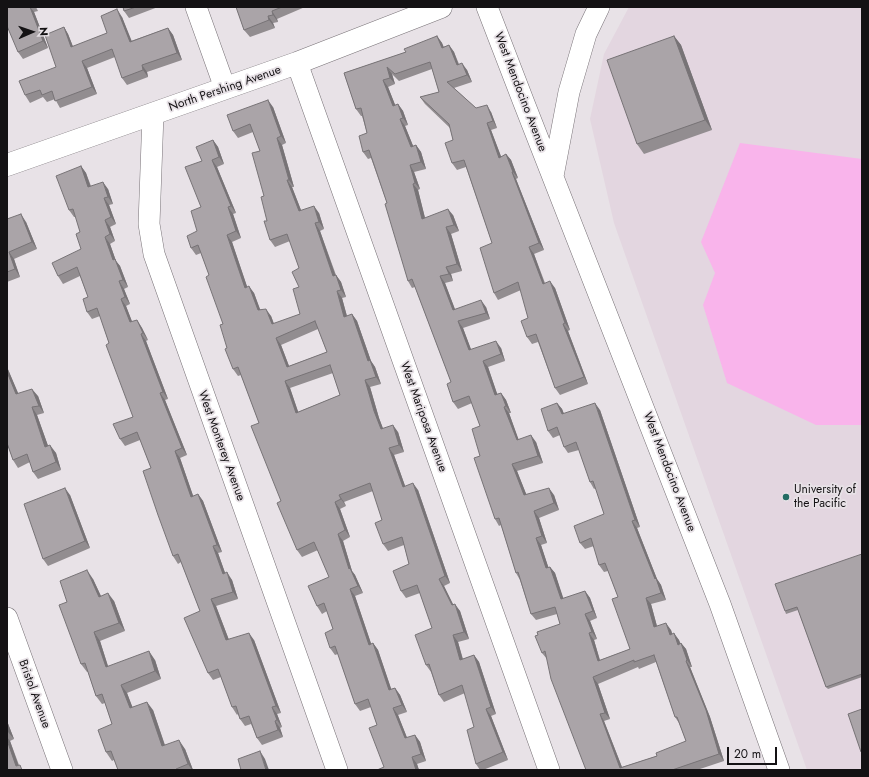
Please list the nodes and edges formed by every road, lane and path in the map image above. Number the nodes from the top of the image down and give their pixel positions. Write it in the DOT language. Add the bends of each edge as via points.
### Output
graph roads {
  1 [pos="196,7"];
  2 [pos="487,7"];
  3 [pos="599,7"];
  4 [pos="437,8"];
  5 [pos="297,63"];
  6 [pos="225,88"];
  7 [pos="153,114"];
  8 [pos="8,162"];
  9 [pos="553,176"];
  10 [pos="7,618"];
  11 [pos="62,770"];
  12 [pos="337,770"];
  13 [pos="549,770"];
  14 [pos="779,770"];
  1 -- 6 [label="street"];
  2 -- 9 [label="street, West Mendocino Avenue"];
  3 -- 9 [label="street, West Mendocino Avenue" via="586,34 569,92"];
  4 -- 5 [label="main road, North Pershing Avenue"];
  5 -- 6 [label="main road, North Pershing Avenue"];
  5 -- 13 [label="street, West Mariposa Avenue"];
  6 -- 7 [label="main road, North Pershing Avenue"];
  7 -- 8 [label="main road, North Pershing Avenue"];
  7 -- 12 [label="street, West Monterey Avenue" via="149,224 154,254"];
  9 -- 14 [label="street, West Mendocino Avenue" via="720,604"];
  10 -- 11 [label="street, Bristol Avenue"];
}
